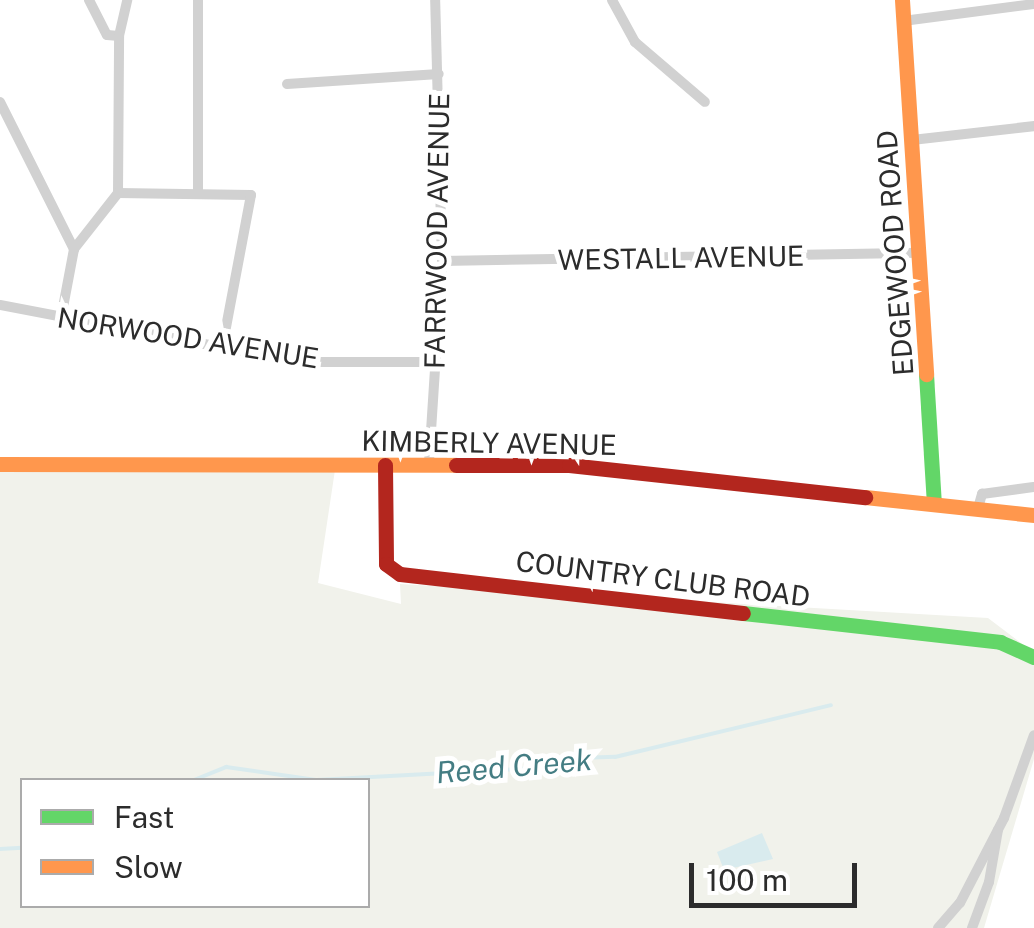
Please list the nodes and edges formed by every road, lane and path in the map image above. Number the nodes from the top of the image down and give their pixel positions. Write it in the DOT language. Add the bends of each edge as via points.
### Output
graph roads {
  1 [pos="89,0"];
  2 [pos="127,0"];
  3 [pos="198,0"];
  4 [pos="435,0"];
  5 [pos="612,0"];
  6 [pos="902,0"];
  7 [pos="1034,4"];
  8 [pos="903,21"];
  9 [pos="119,36"];
  10 [pos="439,74"];
  11 [pos="287,84"];
  12 [pos="0,102"];
  13 [pos="705,102"];
  14 [pos="1034,126"];
  15 [pos="912,140"];
  16 [pos="198,192"];
  17 [pos="118,193"];
  18 [pos="74,249"];
  19 [pos="921,253"];
  20 [pos="442,261"];
  21 [pos="0,305"];
  22 [pos="61,318"];
  23 [pos="222,348"];
  24 [pos="436,362"];
  25 [pos="429,462"];
  26 [pos="0,464"];
  27 [pos="385,465"];
  28 [pos="1034,486"];
  29 [pos="934,503"];
  30 [pos="978,508"];
  31 [pos="1034,515"];
  32 [pos="1034,657"];
  33 [pos="1034,735"];
  34 [pos="998,829"];
  35 [pos="938,928"];
  36 [pos="972,928"];
  1 -- 9 [label="street" via="107,35"];
  2 -- 9 [label="street"];
  3 -- 16 [label="street"];
  4 -- 10 [label="street, FARRWOOD AVENUE"];
  5 -- 13 [label="street" via="635,42"];
  6 -- 8 [label="street, EDGEWOOD ROAD"];
  7 -- 8 [label="street"];
  8 -- 15 [label="street, EDGEWOOD ROAD"];
  9 -- 17 [label="street"];
  10 -- 11 [label="street"];
  10 -- 20 [label="street, FARRWOOD AVENUE"];
  12 -- 18 [label="street"];
  14 -- 15 [label="street"];
  15 -- 19 [label="street, EDGEWOOD ROAD"];
  16 -- 17 [label="street"];
  16 -- 23 [label="street" via="251,195"];
  17 -- 18 [label="street"];
  18 -- 22 [label="street"];
  19 -- 20 [label="street, WESTALL AVENUE"];
  19 -- 29 [label="street, EDGEWOOD ROAD"];
  20 -- 24 [label="street, FARRWOOD AVENUE"];
  21 -- 22 [label="street, NORWOOD AVENUE"];
  22 -- 23 [label="street, NORWOOD AVENUE"];
  23 -- 24 [label="street, NORWOOD AVENUE" via="299,362"];
  24 -- 25 [label="street, FARRWOOD AVENUE"];
  25 -- 27 [label="street, KIMBERLY AVENUE"];
  25 -- 29 [label="street, KIMBERLY AVENUE" via="570,465"];
  26 -- 27 [label="street, KIMBERLY AVENUE"];
  27 -- 32 [label="street, COUNTRY CLUB ROAD" via="386,564 400,574 1000,642"];
  28 -- 30 [label="street" via="982,494"];
  29 -- 30 [label="street, KIMBERLY AVENUE"];
  30 -- 31 [label="street, KIMBERLY AVENUE"];
  33 -- 34 [label="street"];
  34 -- 35 [label="street" via="960,903"];
  34 -- 36 [label="street" via="990,882"];
}
